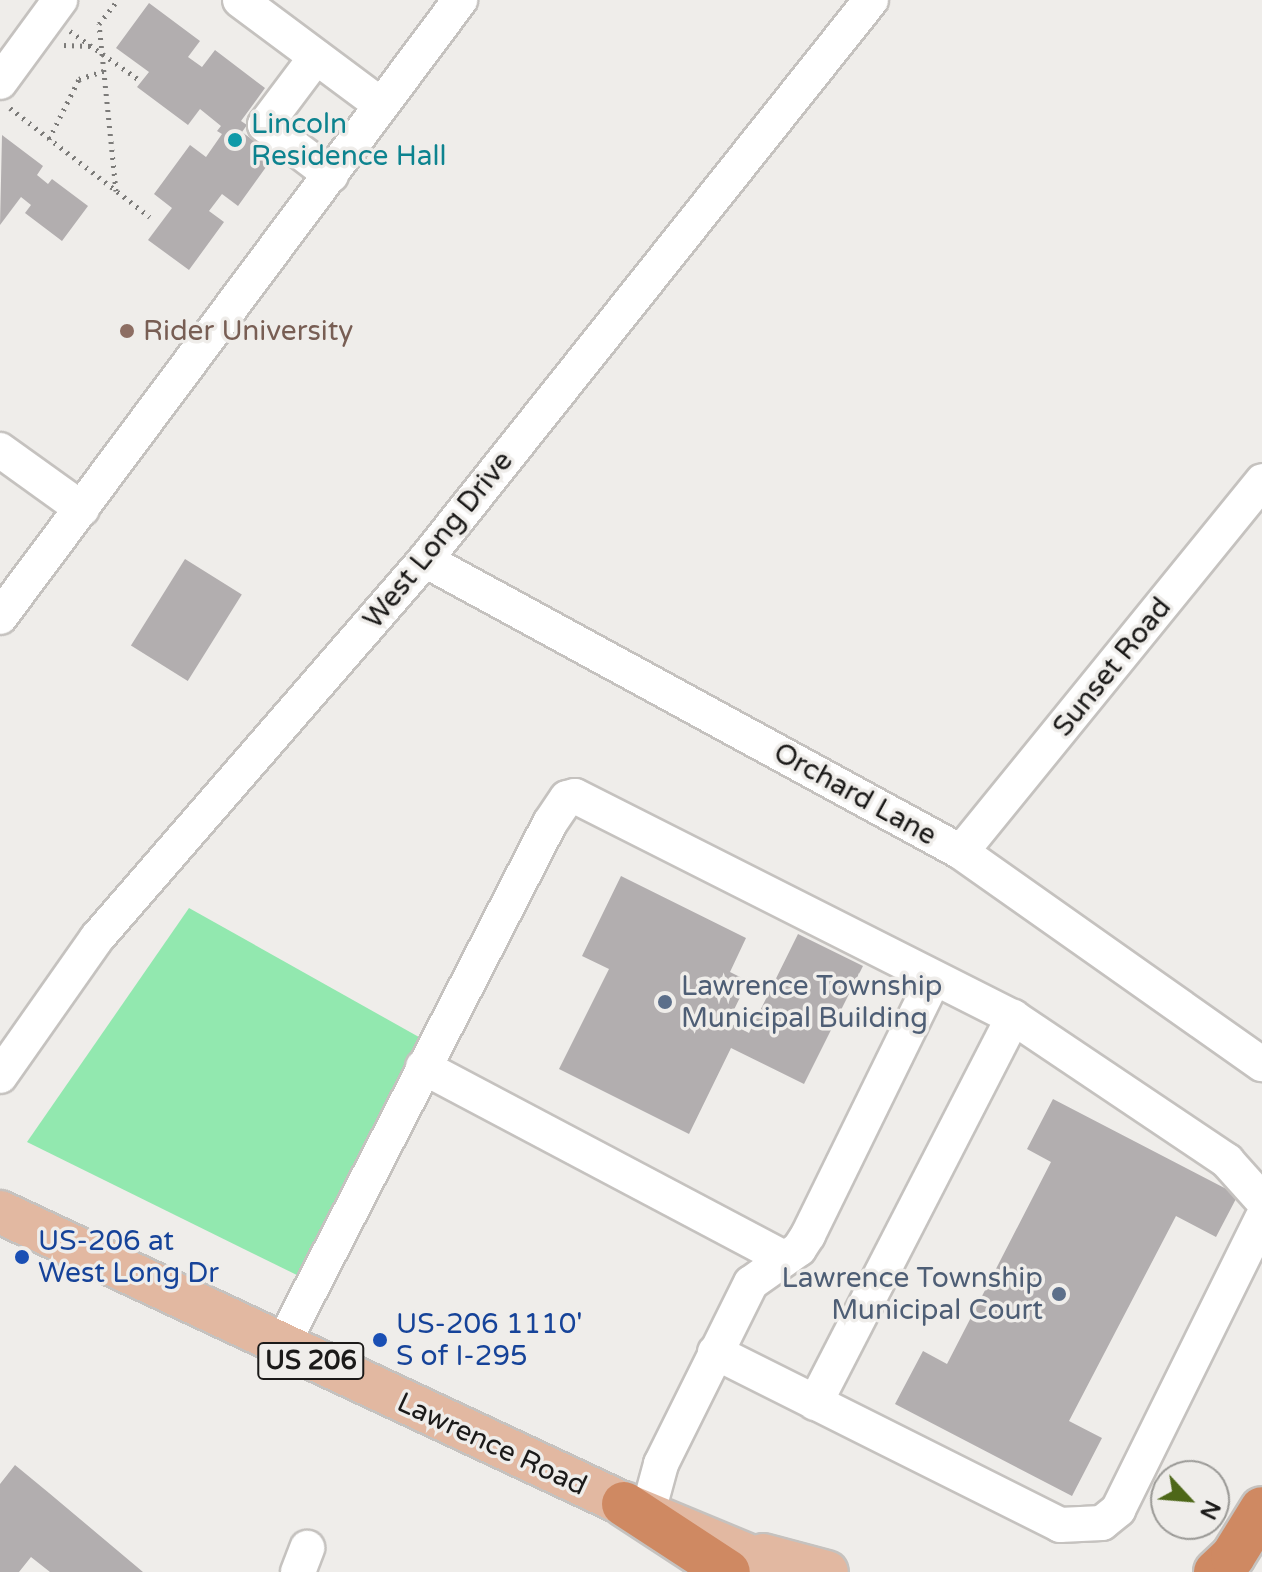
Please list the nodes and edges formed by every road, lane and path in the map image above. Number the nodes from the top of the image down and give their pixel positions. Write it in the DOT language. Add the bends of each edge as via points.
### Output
graph roads {
  1 [pos="118,0"];
  2 [pos="240,0"];
  3 [pos="460,0"];
  4 [pos="871,0"];
  5 [pos="62,13"];
  6 [pos="52,44"];
  7 [pos="91,46"];
  8 [pos="102,54"];
  9 [pos="316,57"];
  10 [pos="104,71"];
  11 [pos="138,79"];
  12 [pos="3,94"];
  13 [pos="381,105"];
  14 [pos="49,139"];
  15 [pos="331,175"];
  16 [pos="116,191"];
  17 [pos="150,217"];
  18 [pos="0,450"];
  19 [pos="1262,481"];
  20 [pos="82,509"];
  21 [pos="425,560"];
  22 [pos="0,617"];
  23 [pos="961,852"];
  24 [pos="934,978"];
  25 [pos="1013,1017"];
  26 [pos="1262,1064"];
  27 [pos="423,1067"];
  28 [pos="0,1076"];
  29 [pos="1262,1200"];
  30 [pos="0,1212"];
  31 [pos="1262,1219"];
  32 [pos="783,1258"];
  33 [pos="281,1347"];
  34 [pos="715,1352"];
  35 [pos="815,1403"];
  36 [pos="636,1508"];
  37 [pos="1262,1509"];
  38 [pos="727,1559"];
  39 [pos="788,1572"];
  40 [pos="827,1572"];
  41 [pos="1216,1572"];
  1 -- 8 [label="path" via="99,24"];
  2 -- 9 [label="street"];
  3 -- 13 [label="street"];
  4 -- 21 [label="street, West Long Drive"];
  5 -- 7 [label="path"];
  5 -- 12 [label="street"];
  6 -- 7 [label="path"];
  7 -- 8 [label="path"];
  8 -- 10 [label="path"];
  8 -- 11 [label="path"];
  9 -- 13 [label="street"];
  9 -- 15 [label="street" via="265,125"];
  10 -- 14 [label="path" via="79,79"];
  10 -- 16 [label="path"];
  12 -- 14 [label="path"];
  13 -- 15 [label="street"];
  14 -- 16 [label="path"];
  15 -- 20 [label="street"];
  16 -- 17 [label="path"];
  18 -- 20 [label="street"];
  19 -- 23 [label="street, Sunset Road"];
  20 -- 22 [label="street"];
  21 -- 23 [label="street, Orchard Lane"];
  21 -- 28 [label="street, West Long Drive" via="97,938"];
  23 -- 26 [label="street, Orchard Lane"];
  24 -- 25 [label="street"];
  24 -- 27 [label="street" via="575,796 567,798 550,823"];
  24 -- 32 [label="street" via="808,1235 799,1249"];
  25 -- 29 [label="street" via="1227,1161"];
  25 -- 35 [label="street"];
  27 -- 32 [label="street"];
  27 -- 33 [label="street"];
  30 -- 33 [label="main road, Lawrence Road / US 206"];
  31 -- 35 [label="street" via="1118,1510 1102,1523 1060,1525"];
  32 -- 34 [label="street" via="751,1283"];
  33 -- 36 [label="main road, Lawrence Road / US 206"];
  34 -- 35 [label="street"];
  34 -- 36 [label="street"];
  36 -- 38 [label="highway"];
  37 -- 41 [label="highway" via="1233,1556"];
  38 -- 39 [label="main road"];
  38 -- 40 [label="main road"];
}
